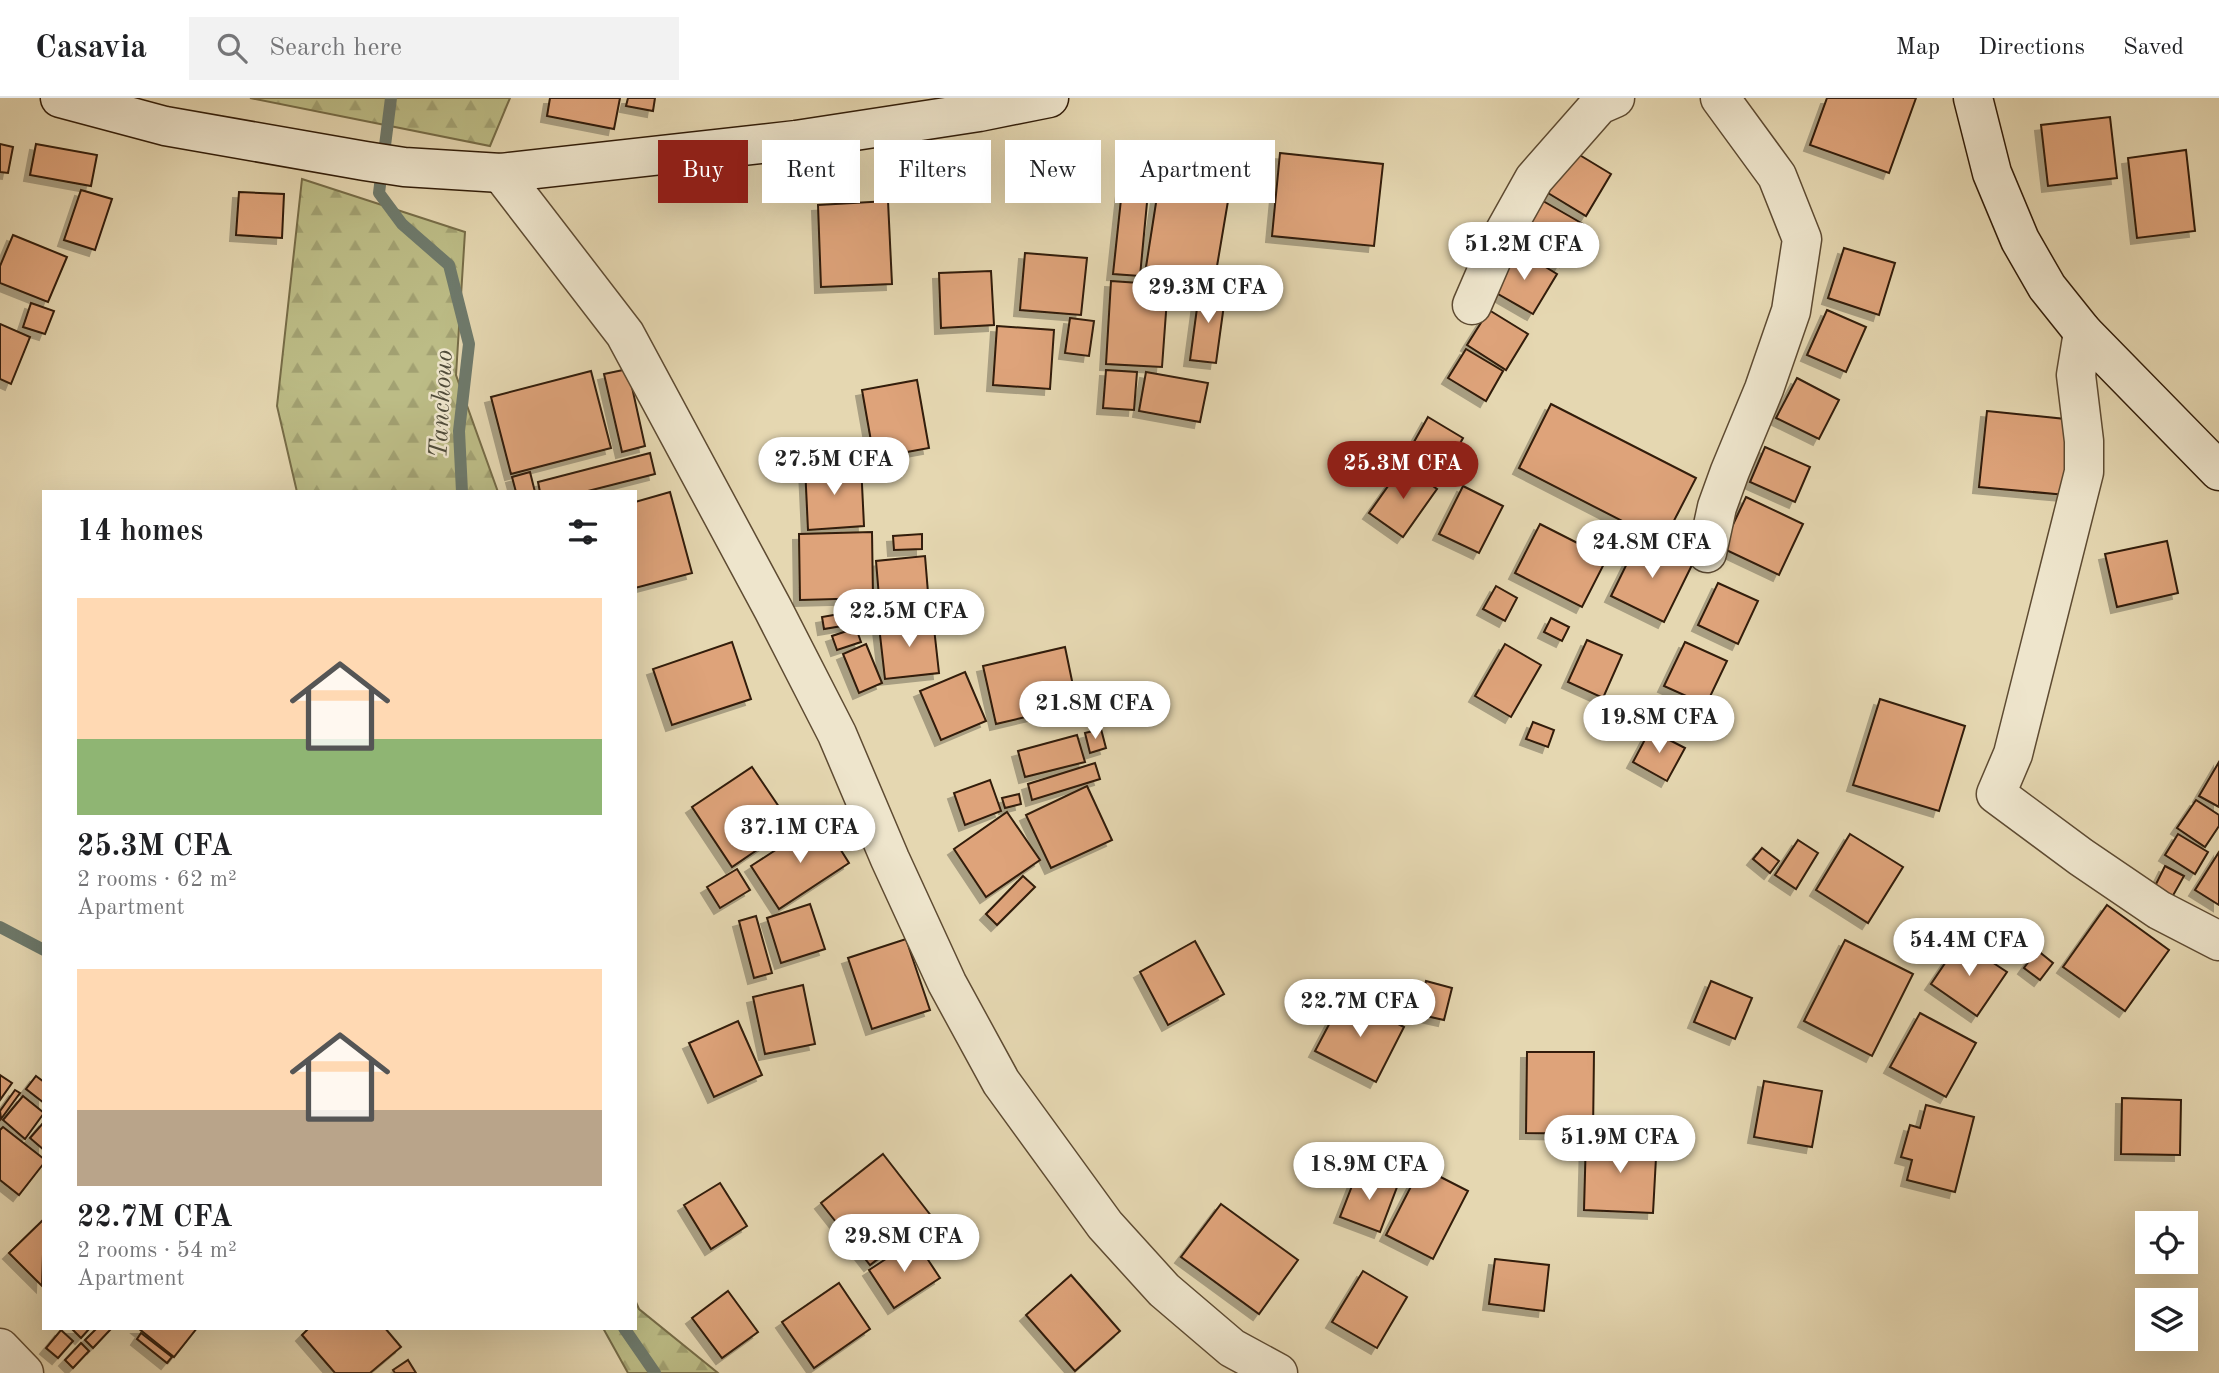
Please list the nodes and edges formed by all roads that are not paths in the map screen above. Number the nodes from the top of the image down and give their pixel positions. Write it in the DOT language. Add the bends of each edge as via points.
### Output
graph roads {
  1 [pos="60,98"];
  2 [pos="1049,98"];
  3 [pos="1615,98"];
  4 [pos="1720,98"];
  5 [pos="1973,98"];
  6 [pos="501,173"];
  7 [pos="1472,305"];
  8 [pos="2083,332"];
  9 [pos="2219,471"];
  10 [pos="1707,553"];
  11 [pos="2219,941"];
  12 [pos="0,1348"];
  13 [pos="1224,1361"];
  14 [pos="24,1373"];
  15 [pos="1278,1373"];
  1 -- 6 [label="street" via="165,126 365,162"];
  2 -- 6 [label="street" via="796,140"];
  3 -- 7 [label="street" via="1599,104 1534,179 1501,238"];
  4 -- 10 [label="street" via="1777,176 1801,239 1791,311 1717,507"];
  5 -- 8 [label="street" via="1992,173 2020,240 2047,287"];
  6 -- 13 [label="street" via="625,334 837,734 947,983 1001,1082 1105,1225"];
  8 -- 9 [label="street"];
  8 -- 11 [label="street" via="2076,375 2084,472 2013,754 1996,794 2159,910"];
  12 -- 14 [label="street"];
  13 -- 15 [label="street"];
}
